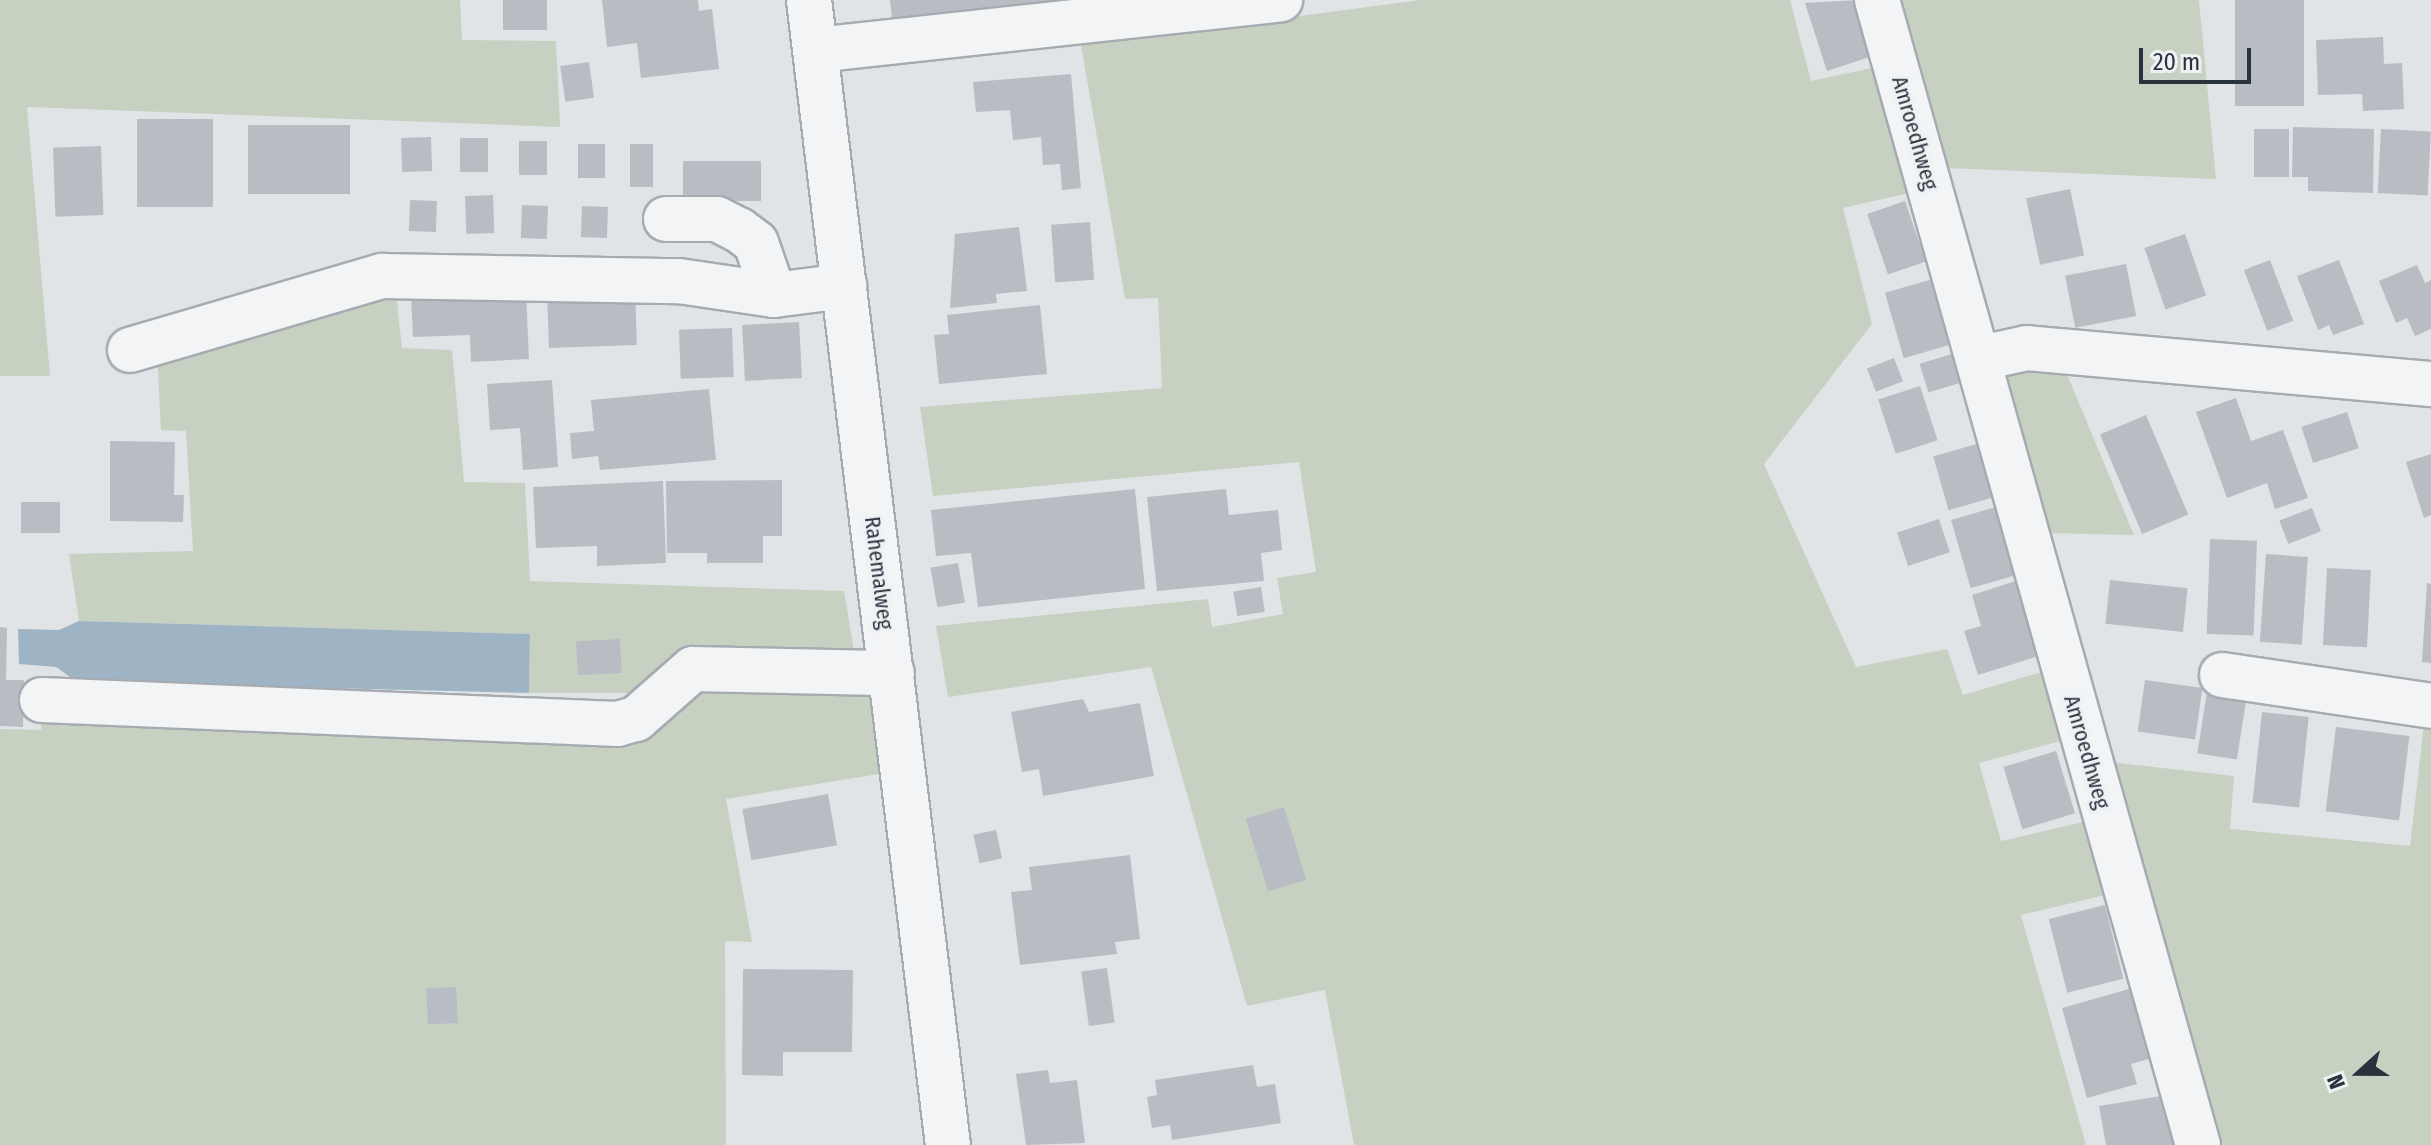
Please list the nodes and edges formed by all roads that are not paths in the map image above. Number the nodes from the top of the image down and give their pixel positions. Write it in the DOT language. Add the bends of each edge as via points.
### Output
graph roads {
  1 [pos="809,0"];
  2 [pos="1280,0"];
  3 [pos="1877,0"];
  4 [pos="816,50"];
  5 [pos="666,219"];
  6 [pos="844,286"];
  7 [pos="774,295"];
  8 [pos="130,350"];
  9 [pos="1981,358"];
  10 [pos="2431,384"];
  11 [pos="892,673"];
  12 [pos="2222,675"];
  13 [pos="42,700"];
  14 [pos="2431,706"];
  15 [pos="948,1145"];
  16 [pos="2198,1145"];
  1 -- 4 [label="street, Rahemalweg"];
  2 -- 4 [label="street"];
  3 -- 9 [label="street, Amroedhweg"];
  4 -- 6 [label="street, Rahemalweg"];
  5 -- 7 [label="street" via="717,219 739,230 756,243"];
  6 -- 7 [label="street"];
  6 -- 11 [label="street, Rahemalweg"];
  7 -- 8 [label="street" via="679,281 382,276"];
  9 -- 10 [label="street" via="2027,348"];
  9 -- 16 [label="street, Amroedhweg"];
  11 -- 13 [label="street" via="693,669 636,719 617,724"];
  11 -- 15 [label="street, Rahemalweg"];
  12 -- 14 [label="street"];
}
